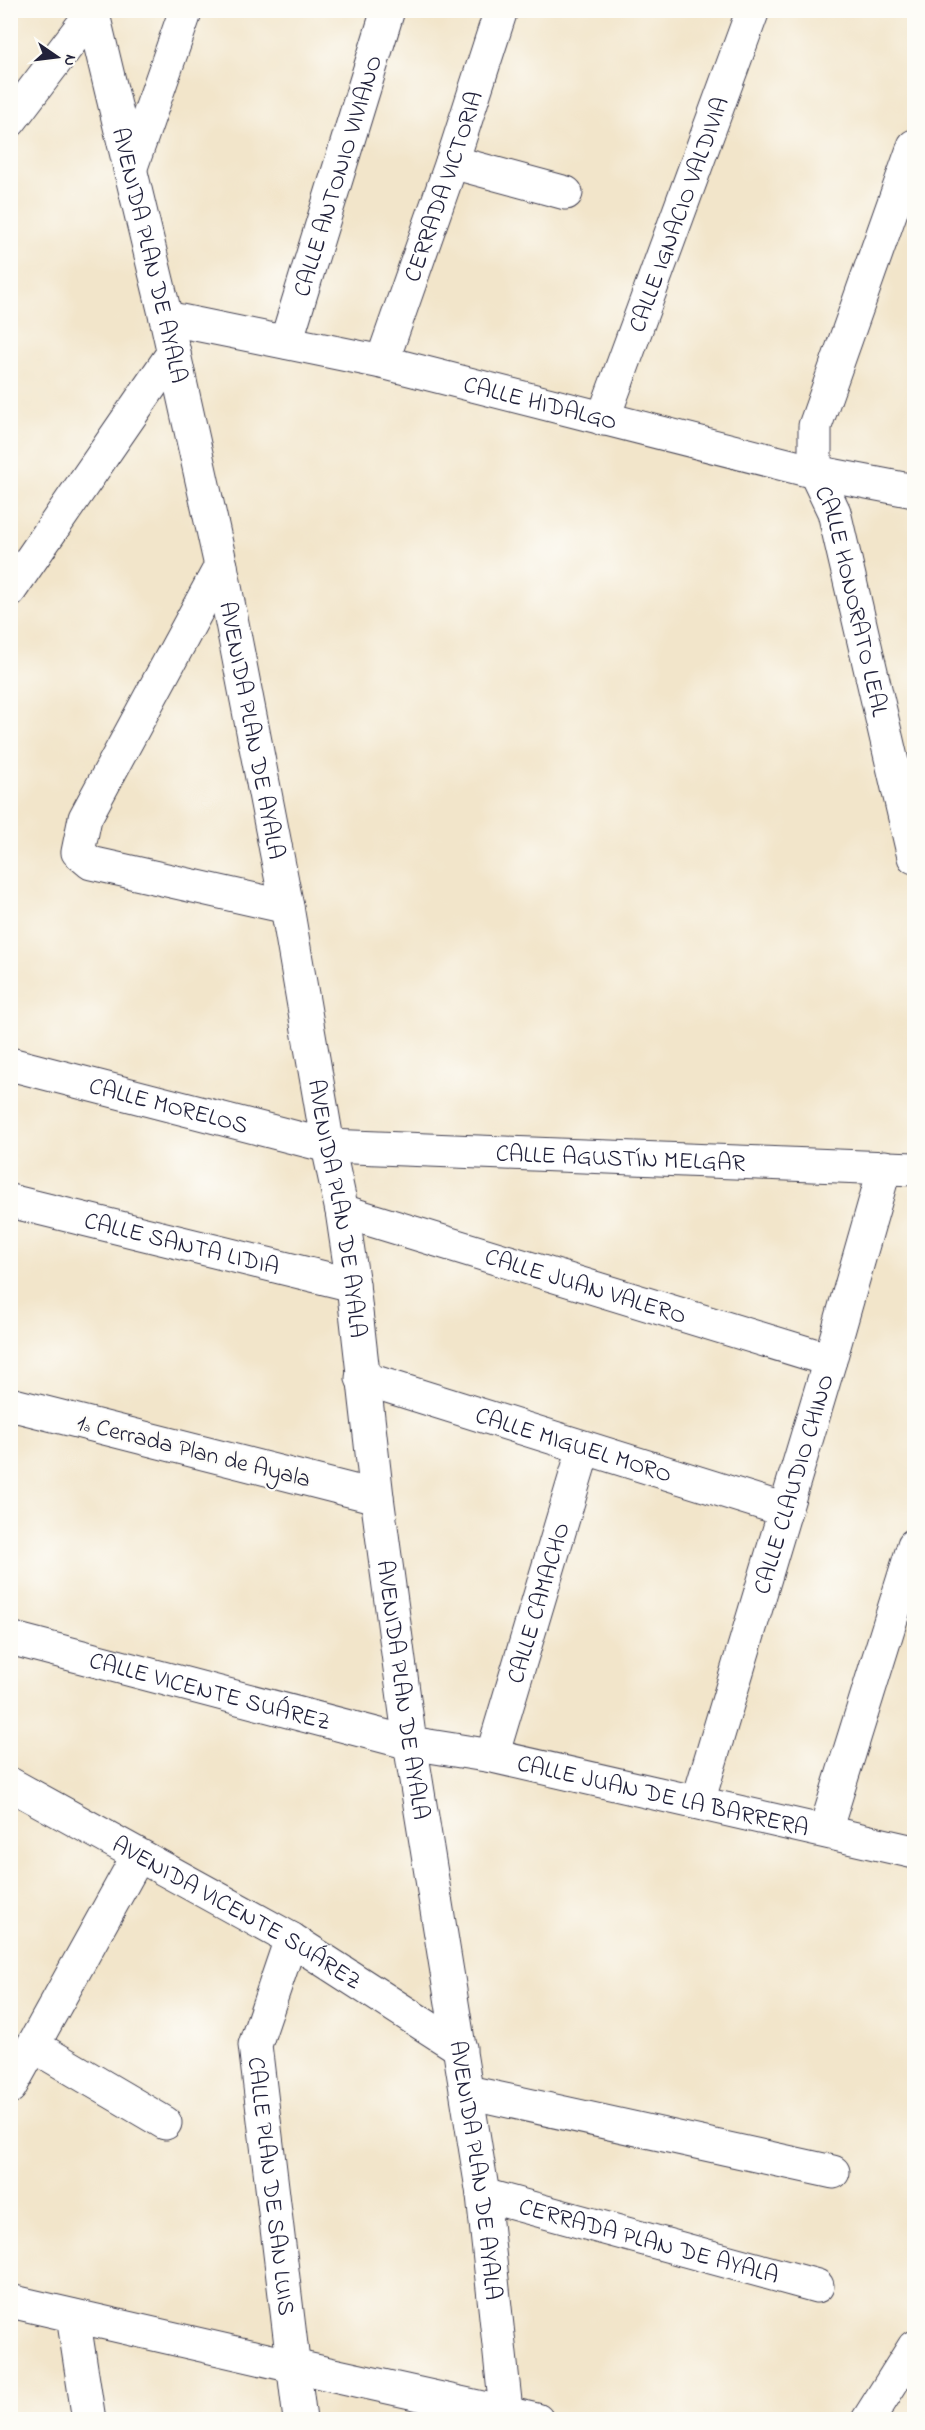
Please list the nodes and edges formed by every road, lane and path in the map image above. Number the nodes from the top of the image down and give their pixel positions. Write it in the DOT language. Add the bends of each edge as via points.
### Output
graph roads {
  1 [pos="186,10"];
  2 [pos="388,10"];
  3 [pos="501,10"];
  4 [pos="753,10"];
  5 [pos="92,12"];
  6 [pos="10,121"];
  7 [pos="915,146"];
  8 [pos="452,162"];
  9 [pos="130,170"];
  10 [pos="566,193"];
  11 [pos="166,318"];
  12 [pos="286,342"];
  13 [pos="174,352"];
  14 [pos="382,362"];
  15 [pos="603,419"];
  16 [pos="814,472"];
  17 [pos="915,491"];
  18 [pos="221,566"];
  19 [pos="10,590"];
  20 [pos="915,857"];
  21 [pos="287,908"];
  22 [pos="10,1064"];
  23 [pos="328,1146"];
  24 [pos="900,1168"];
  25 [pos="10,1201"];
  26 [pos="342,1211"];
  27 [pos="353,1285"];
  28 [pos="830,1360"];
  29 [pos="362,1378"];
  30 [pos="10,1404"];
  31 [pos="584,1448"];
  32 [pos="377,1497"];
  33 [pos="785,1510"];
  34 [pos="915,1545"];
  35 [pos="10,1638"];
  36 [pos="411,1743"];
  37 [pos="492,1756"];
  38 [pos="10,1784"];
  39 [pos="698,1802"];
  40 [pos="825,1831"];
  41 [pos="915,1852"];
  42 [pos="138,1856"];
  43 [pos="291,1939"];
  44 [pos="34,2046"];
  45 [pos="460,2048"];
  46 [pos="10,2087"];
  47 [pos="468,2092"];
  48 [pos="165,2123"];
  49 [pos="833,2172"];
  50 [pos="483,2195"];
  51 [pos="817,2286"];
  52 [pos="10,2301"];
  53 [pos="73,2316"];
  54 [pos="915,2347"];
  55 [pos="293,2366"];
  56 [pos="517,2417"];
  57 [pos="89,2420"];
  58 [pos="300,2420"];
  59 [pos="868,2420"];
  1 -- 9 [label="street"];
  2 -- 12 [label="street, CALLE ANTONIO VIVIANO"];
  3 -- 8 [label="street, CERRADA VICTORIA"];
  4 -- 15 [label="street, CALLE IGNACIO VALDIVIA"];
  5 -- 6 [label="street"];
  5 -- 9 [label="street, AVENIDA PLAN DE AYALA"];
  7 -- 16 [label="street, CALLE HONORATO LEAL" via="815,426"];
  8 -- 10 [label="street"];
  8 -- 14 [label="street, CERRADA VICTORIA"];
  9 -- 11 [label="street, AVENIDA PLAN DE AYALA"];
  11 -- 12 [label="street, CALLE HIDALGO"];
  11 -- 13 [label="street, AVENIDA PLAN DE AYALA"];
  12 -- 14 [label="street, CALLE HIDALGO"];
  13 -- 18 [label="street, AVENIDA PLAN DE AYALA"];
  13 -- 19 [label="street"];
  14 -- 15 [label="street, CALLE HIDALGO"];
  15 -- 16 [label="street, CALLE HIDALGO"];
  16 -- 17 [label="street, CALLE HIDALGO"];
  16 -- 20 [label="street, CALLE HONORATO LEAL" via="834,512"];
  18 -- 21 [label="street, AVENIDA PLAN DE AYALA"];
  18 -- 21 [label="street" via="85,818 78,852 91,863"];
  21 -- 23 [label="street, AVENIDA PLAN DE AYALA"];
  22 -- 23 [label="street, CALLE MORELOS"];
  23 -- 24 [label="street, CALLE AGUSTÍN MELGAR"];
  23 -- 26 [label="street, AVENIDA PLAN DE AYALA"];
  24 -- 28 [label="street, CALLE CLAUDIO CHINO"];
  25 -- 27 [label="street, CALLE SANTA LIDIA"];
  26 -- 27 [label="street, AVENIDA PLAN DE AYALA"];
  26 -- 28 [label="street, CALLE JUAN VALERO"];
  27 -- 29 [label="street, AVENIDA PLAN DE AYALA"];
  28 -- 33 [label="street, CALLE CLAUDIO CHINO"];
  29 -- 31 [label="street, CALLE MIGUEL MORO"];
  29 -- 32 [label="street, AVENIDA PLAN DE AYALA"];
  30 -- 32 [label="street, 1ª Cerrada Plan de Ayala"];
  31 -- 33 [label="street, CALLE MIGUEL MORO"];
  31 -- 37 [label="street, CALLE CAMACHO"];
  32 -- 36 [label="street, AVENIDA PLAN DE AYALA"];
  33 -- 39 [label="street, CALLE CLAUDIO CHINO"];
  34 -- 40 [label="street"];
  35 -- 36 [label="street, CALLE VICENTE SUÁREZ"];
  36 -- 37 [label="street, CALLE JUAN DE LA BARRERA"];
  36 -- 45 [label="street, AVENIDA PLAN DE AYALA"];
  37 -- 39 [label="street, CALLE JUAN DE LA BARRERA"];
  38 -- 42 [label="street, AVENIDA VICENTE SUÁREZ"];
  39 -- 40 [label="street, CALLE JUAN DE LA BARRERA"];
  40 -- 41 [label="street, CALLE JUAN DE LA BARRERA"];
  42 -- 43 [label="street, AVENIDA VICENTE SUÁREZ"];
  42 -- 44 [label="street"];
  43 -- 45 [label="street, AVENIDA VICENTE SUÁREZ"];
  43 -- 55 [label="street, CALLE PLAN DE SAN LUIS" via="255,2045"];
  44 -- 46 [label="street"];
  44 -- 48 [label="street"];
  45 -- 47 [label="street, AVENIDA PLAN DE AYALA"];
  47 -- 49 [label="street"];
  47 -- 50 [label="street, AVENIDA PLAN DE AYALA"];
  50 -- 51 [label="street, CERRADA PLAN DE AYALA"];
  50 -- 56 [label="street, AVENIDA PLAN DE AYALA"];
  52 -- 53 [label="street"];
  53 -- 55 [label="street"];
  53 -- 57 [label="street"];
  54 -- 59 [label="street"];
  55 -- 56 [label="street"];
  55 -- 58 [label="street, CALLE PLAN DE SAN LUIS"];
}
